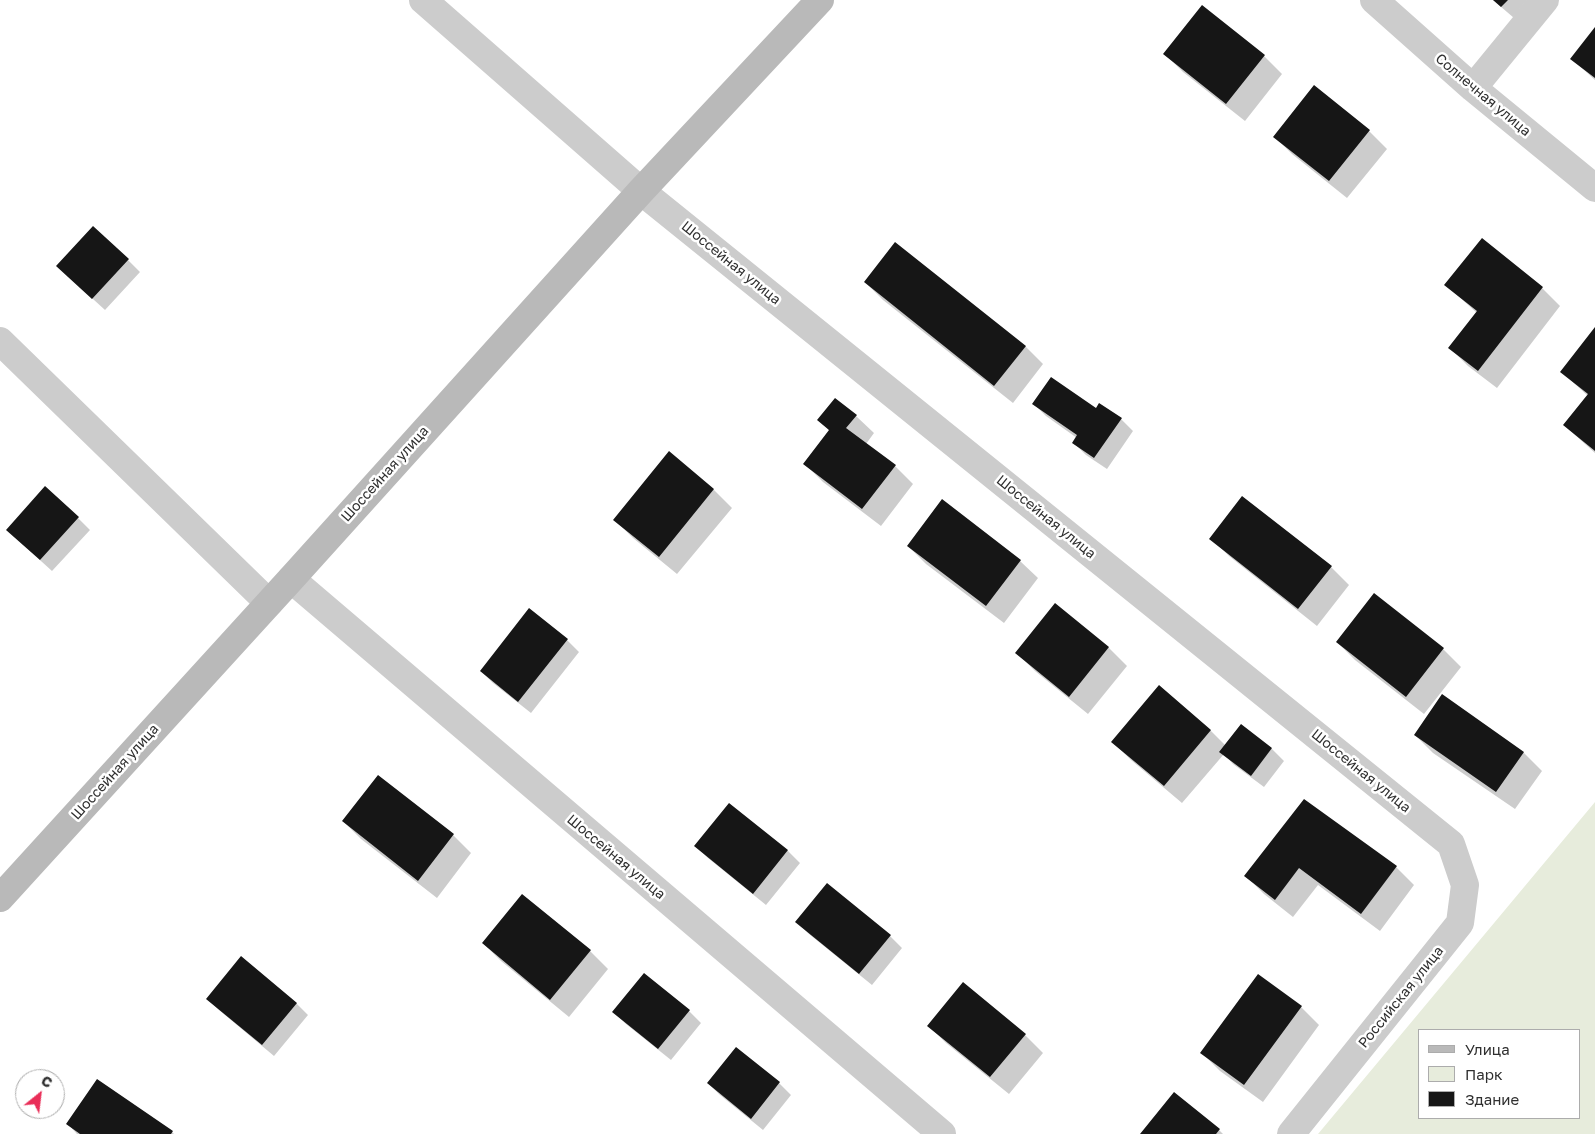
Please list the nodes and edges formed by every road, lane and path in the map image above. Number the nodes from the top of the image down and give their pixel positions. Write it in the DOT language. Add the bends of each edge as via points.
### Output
graph roads {
  1 [pos="423,0"];
  2 [pos="820,0"];
  3 [pos="1374,0"];
  4 [pos="1545,0"];
  5 [pos="1473,88"];
  6 [pos="1595,188"];
  7 [pos="641,191"];
  8 [pos="0,341"];
  9 [pos="291,579"];
  10 [pos="269,603"];
  11 [pos="1451,844"];
  12 [pos="0,898"];
  13 [pos="942,1134"];
  14 [pos="1291,1134"];
  1 -- 7 [label="street"];
  2 -- 7 [label="street, Шоссейная улица"];
  3 -- 5 [label="street, Солнечная улица"];
  4 -- 5 [label="street"];
  5 -- 6 [label="street, Солнечная улица"];
  7 -- 9 [label="street, Шоссейная улица"];
  7 -- 11 [label="street, Шоссейная улица"];
  8 -- 10 [label="street"];
  9 -- 10 [label="street, Шоссейная улица"];
  9 -- 13 [label="street, Шоссейная улица"];
  10 -- 12 [label="street, Шоссейная улица"];
  11 -- 14 [label="street, Российская улица" via="1465,885 1460,923"];
}
